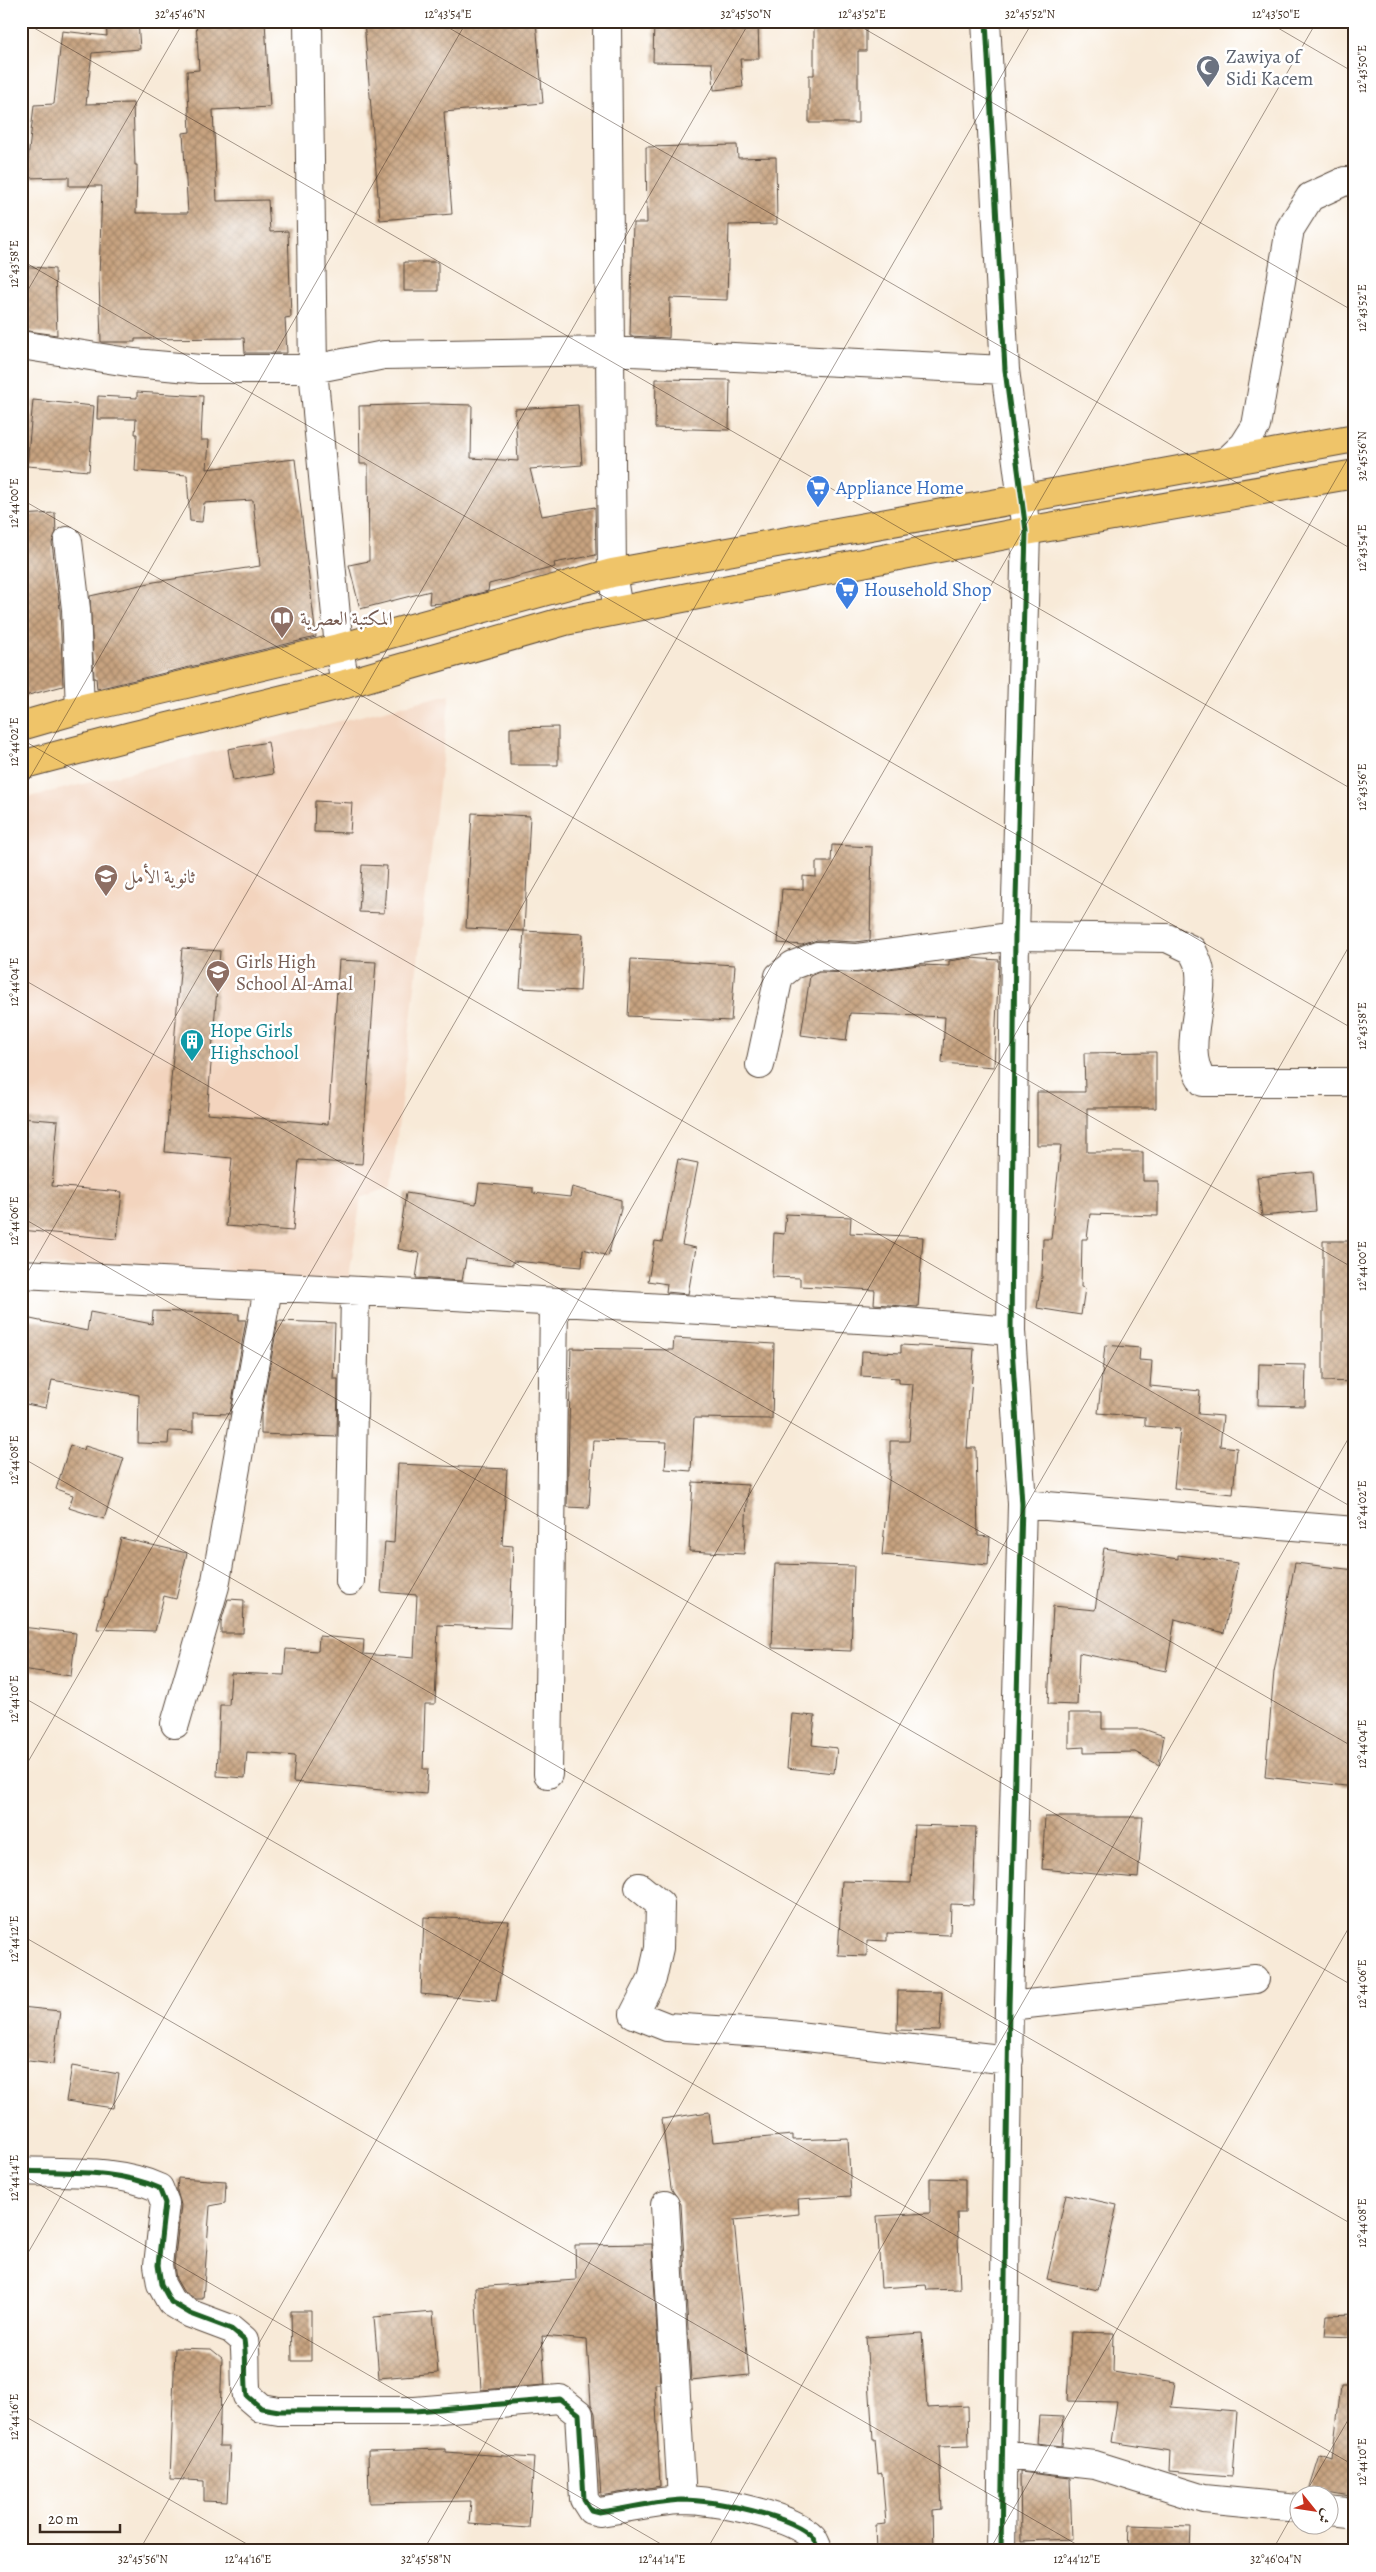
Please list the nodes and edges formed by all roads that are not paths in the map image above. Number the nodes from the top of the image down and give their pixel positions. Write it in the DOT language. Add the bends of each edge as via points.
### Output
graph roads {
  1 [pos="308,21"];
  2 [pos="607,21"];
  3 [pos="986,21"];
  4 [pos="1355,182"];
  5 [pos="21,345"];
  6 [pos="611,351"];
  7 [pos="313,369"];
  8 [pos="1005,370"];
  9 [pos="1355,438"];
  10 [pos="1227,461"];
  11 [pos="1355,474"];
  12 [pos="1020,500"];
  13 [pos="1026,531"];
  14 [pos="68,542"];
  15 [pos="612,574"];
  16 [pos="618,609"];
  17 [pos="339,648"];
  18 [pos="345,684"];
  19 [pos="80,709"];
  20 [pos="21,726"];
  21 [pos="21,766"];
  22 [pos="1015,936"];
  23 [pos="760,1065"];
  24 [pos="1355,1082"];
  25 [pos="21,1274"];
  26 [pos="268,1288"];
  27 [pos="355,1292"];
  28 [pos="554,1302"];
  29 [pos="1011,1330"];
  30 [pos="1022,1504"];
  31 [pos="1355,1531"];
  32 [pos="350,1581"];
  33 [pos="175,1724"];
  34 [pos="548,1774"];
  35 [pos="639,1887"];
  36 [pos="1255,1979"];
  37 [pos="1009,2006"];
  38 [pos="1010,2060"];
  39 [pos="21,2171"];
  40 [pos="665,2204"];
  41 [pos="1004,2455"];
  42 [pos="682,2500"];
  43 [pos="1288,2507"];
  44 [pos="1338,2513"];
  45 [pos="1355,2514"];
  46 [pos="819,2551"];
  47 [pos="1001,2551"];
  1 -- 7 [label="street"];
  2 -- 6 [label="street"];
  3 -- 8 [label="street"];
  4 -- 10 [label="street" via="1345,181 1310,198 1290,229 1256,426 1244,445"];
  5 -- 7 [label="street" via="134,363 200,369"];
  6 -- 7 [label="street" via="384,355"];
  6 -- 8 [label="street"];
  6 -- 15 [label="street"];
  7 -- 17 [label="street"];
  8 -- 12 [label="street"];
  9 -- 10 [label="main road"];
  10 -- 12 [label="main road"];
  11 -- 13 [label="main road"];
  12 -- 13 [label="street"];
  12 -- 15 [label="main road"];
  13 -- 16 [label="main road"];
  13 -- 22 [label="street"];
  14 -- 19 [label="street" via="76,609"];
  15 -- 16 [label="street"];
  15 -- 17 [label="main road"];
  16 -- 18 [label="main road" via="546,626"];
  17 -- 18 [label="street"];
  17 -- 19 [label="main road"];
  18 -- 21 [label="main road"];
  19 -- 20 [label="main road"];
  22 -- 23 [label="street" via="856,958 817,956 793,965 779,976"];
  22 -- 24 [label="street" via="1167,938 1192,950 1200,971 1193,1054 1196,1072 1203,1082"];
  22 -- 29 [label="street"];
  25 -- 26 [label="street"];
  26 -- 27 [label="street"];
  26 -- 33 [label="street" via="215,1586"];
  27 -- 28 [label="street"];
  27 -- 32 [label="street"];
  28 -- 29 [label="street"];
  28 -- 34 [label="street"];
  29 -- 30 [label="street"];
  30 -- 31 [label="street"];
  30 -- 37 [label="street"];
  35 -- 38 [label="street" via="660,1904 660,1948 652,1978 634,2014 667,2026 780,2034"];
  36 -- 37 [label="street"];
  37 -- 38 [label="street"];
  38 -- 41 [label="street"];
  39 -- 42 [label="street" via="121,2177 142,2180 159,2188 165,2203 158,2265 162,2284 171,2302 191,2314 231,2329 244,2340 247,2396 261,2408 279,2411 415,2411 560,2399 579,2414 584,2499 591,2510 599,2512"];
  40 -- 42 [label="street"];
  41 -- 43 [label="street" via="1095,2464 1204,2499"];
  41 -- 47 [label="street"];
  42 -- 46 [label="street" via="764,2513 798,2527 812,2537"];
  44 -- 45 [label="street"];
}
